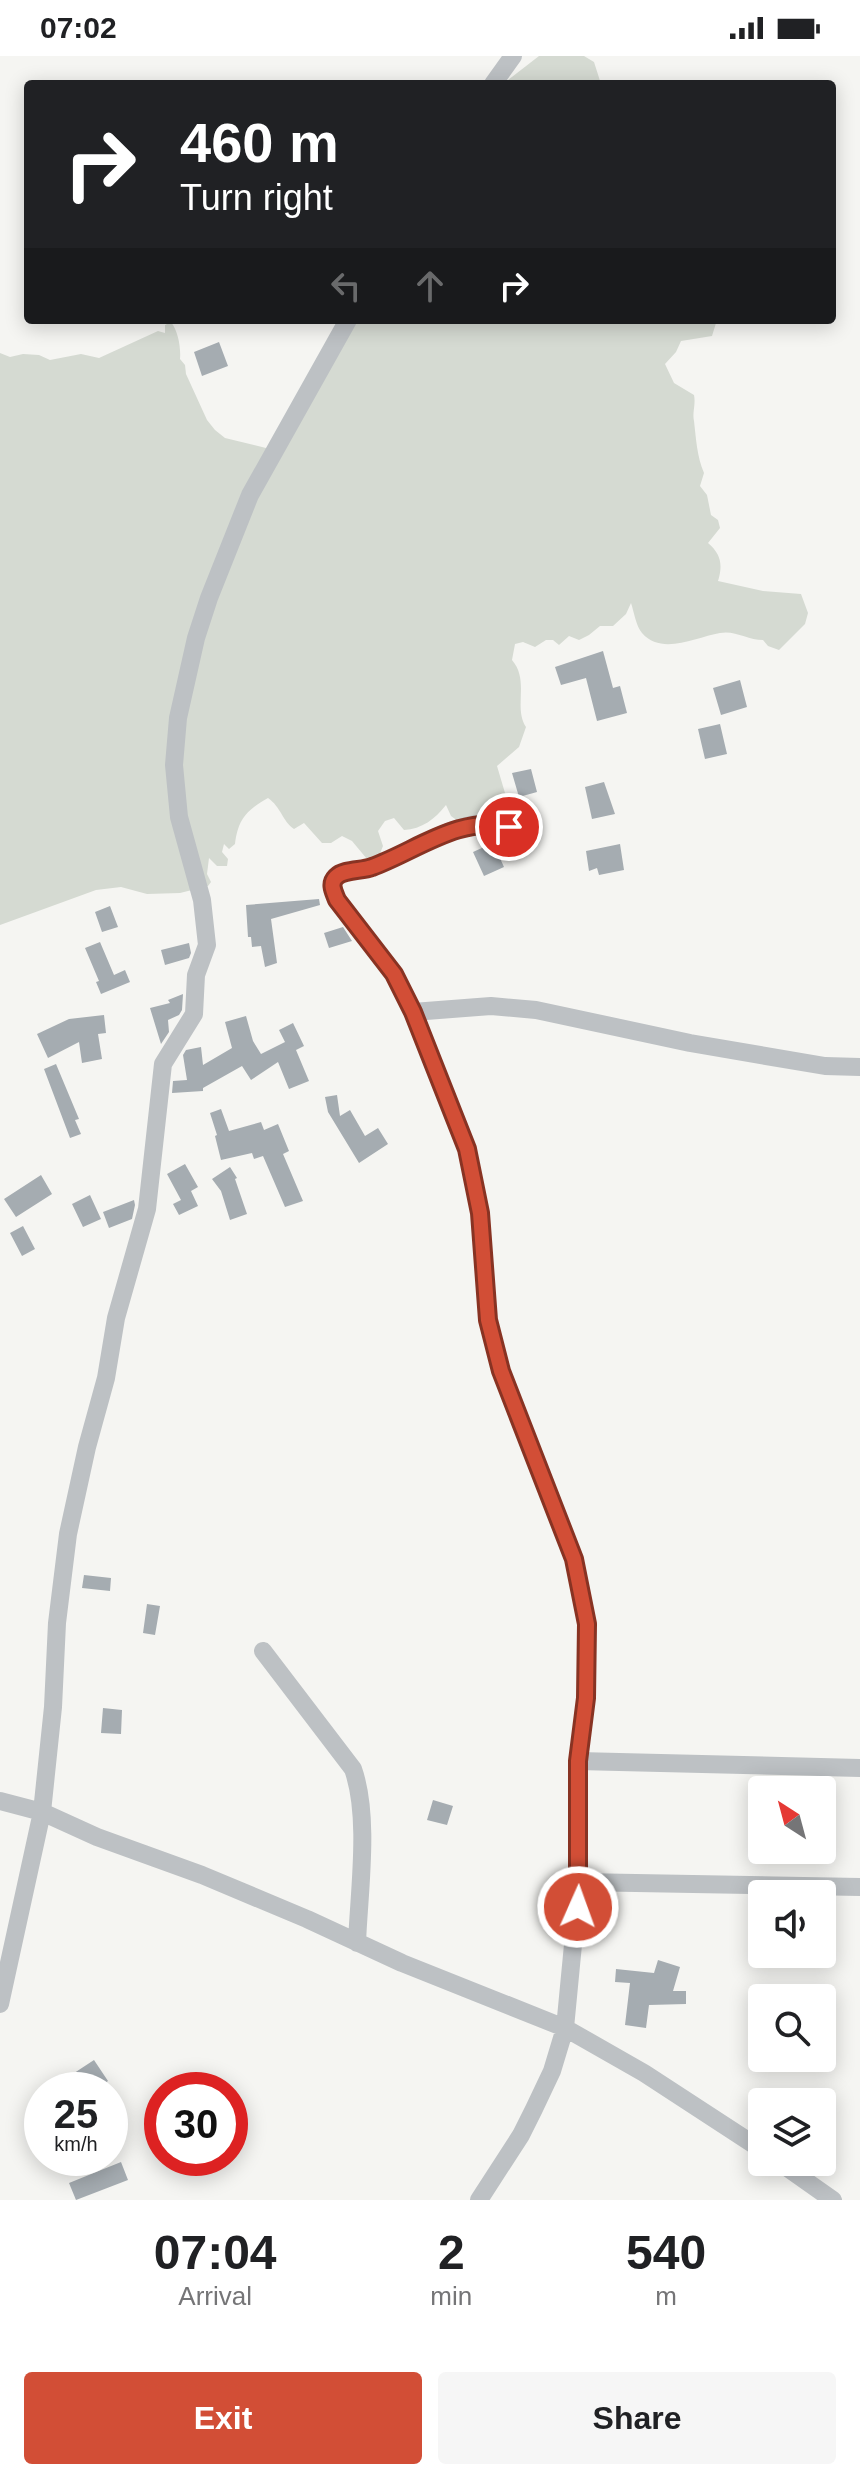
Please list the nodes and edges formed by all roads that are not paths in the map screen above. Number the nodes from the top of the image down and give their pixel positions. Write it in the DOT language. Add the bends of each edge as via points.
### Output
graph roads {
  1 [pos="513,56"];
  2 [pos="496,80"];
  3 [pos="346,324"];
  4 [pos="525,831"];
  5 [pos="413,1012"];
  6 [pos="860,1067"];
  7 [pos="263,1651"];
  8 [pos="578,1761"];
  9 [pos="860,1768"];
  10 [pos="0,1801"];
  11 [pos="42,1812"];
  12 [pos="579,1882"];
  13 [pos="860,1887"];
  14 [pos="357,1943"];
  15 [pos="0,2004"];
  16 [pos="565,2028"];
  17 [pos="748,2141"];
  18 [pos="797,2176"];
  19 [pos="823,2197"];
  20 [pos="479,2200"];
  1 -- 2 [label="street"];
  3 -- 11 [label="street" via="250,495 196,638 178,718 174,765 179,817 202,900 207,945 196,975 194,1014 163,1064 147,1209 116,1318 68,1534"];
  4 -- 5 [label="street" via="493,823 466,827 334,880 337,900 394,974"];
  5 -- 6 [label="street" via="491,1006 536,1010 690,1043"];
  5 -- 8 [label="street" via="467,1149 480,1213 488,1320 501,1371 574,1559 587,1624"];
  7 -- 14 [label="street" via="353,1769 360,1789"];
  8 -- 9 [label="street"];
  8 -- 12 [label="street"];
  10 -- 11 [label="street"];
  11 -- 14 [label="street"];
  11 -- 15 [label="street"];
  12 -- 13 [label="street"];
  12 -- 16 [label="street"];
  14 -- 16 [label="street"];
  16 -- 17 [label="street"];
  16 -- 20 [label="street" via="552,2071 527,2122"];
  18 -- 19 [label="street"];
}
